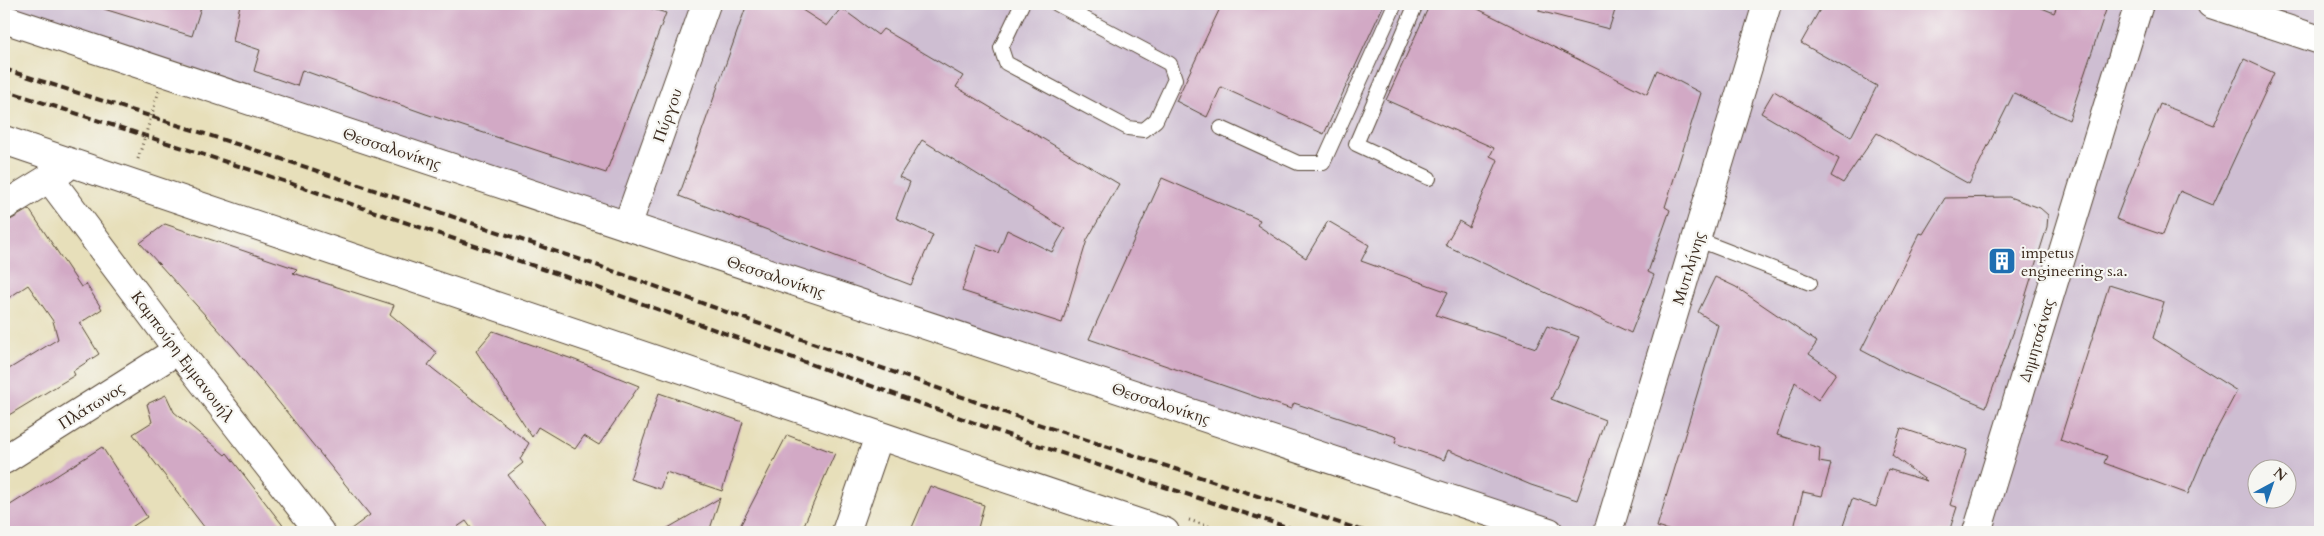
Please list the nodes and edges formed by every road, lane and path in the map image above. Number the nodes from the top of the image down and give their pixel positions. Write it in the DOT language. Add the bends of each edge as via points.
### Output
graph roads {
  1 [pos="706,4"];
  2 [pos="1022,4"];
  3 [pos="1057,4"];
  4 [pos="1395,4"];
  5 [pos="1416,4"];
  6 [pos="1767,4"];
  7 [pos="2139,4"];
  8 [pos="2211,4"];
  9 [pos="4,20"];
  10 [pos="2320,40"];
  11 [pos="159,91"];
  12 [pos="1221,128"];
  13 [pos="4,140"];
  14 [pos="138,159"];
  15 [pos="60,171"];
  16 [pos="1429,178"];
  17 [pos="4,206"];
  18 [pos="627,226"];
  19 [pos="1696,239"];
  20 [pos="1810,283"];
  21 [pos="178,350"];
  22 [pos="879,436"];
  23 [pos="4,460"];
  24 [pos="320,532"];
  25 [pos="846,532"];
  26 [pos="1166,532"];
  27 [pos="1549,532"];
  28 [pos="1608,532"];
  29 [pos="1977,532"];
  1 -- 18 [label="street, Πύργου"];
  2 -- 3 [label="lane" via="1001,48 1006,63 1128,128 1144,130 1151,126 1173,86 1174,71 1170,64"];
  4 -- 12 [label="lane" via="1323,163 1298,163"];
  5 -- 16 [label="lane" via="1356,144"];
  6 -- 19 [label="street, Μυτιλήνης"];
  7 -- 29 [label="street, Δημητσάνας"];
  8 -- 10 [label="street"];
  9 -- 18 [label="street, Θεσσαλονίκης"];
  11 -- 14 [label="path, bridge"];
  13 -- 15 [label="street"];
  15 -- 17 [label="street"];
  15 -- 21 [label="street, Καμπούρη Εμμανουήλ"];
  15 -- 22 [label="street"];
  18 -- 27 [label="street, Θεσσαλονίκης"];
  19 -- 20 [label="lane"];
  19 -- 28 [label="street, Μυτιλήνης"];
  21 -- 23 [label="street, Πλάτωνος"];
  21 -- 24 [label="street, Καμπούρη Εμμανουήλ"];
  22 -- 25 [label="street"];
  22 -- 26 [label="street"];
}
